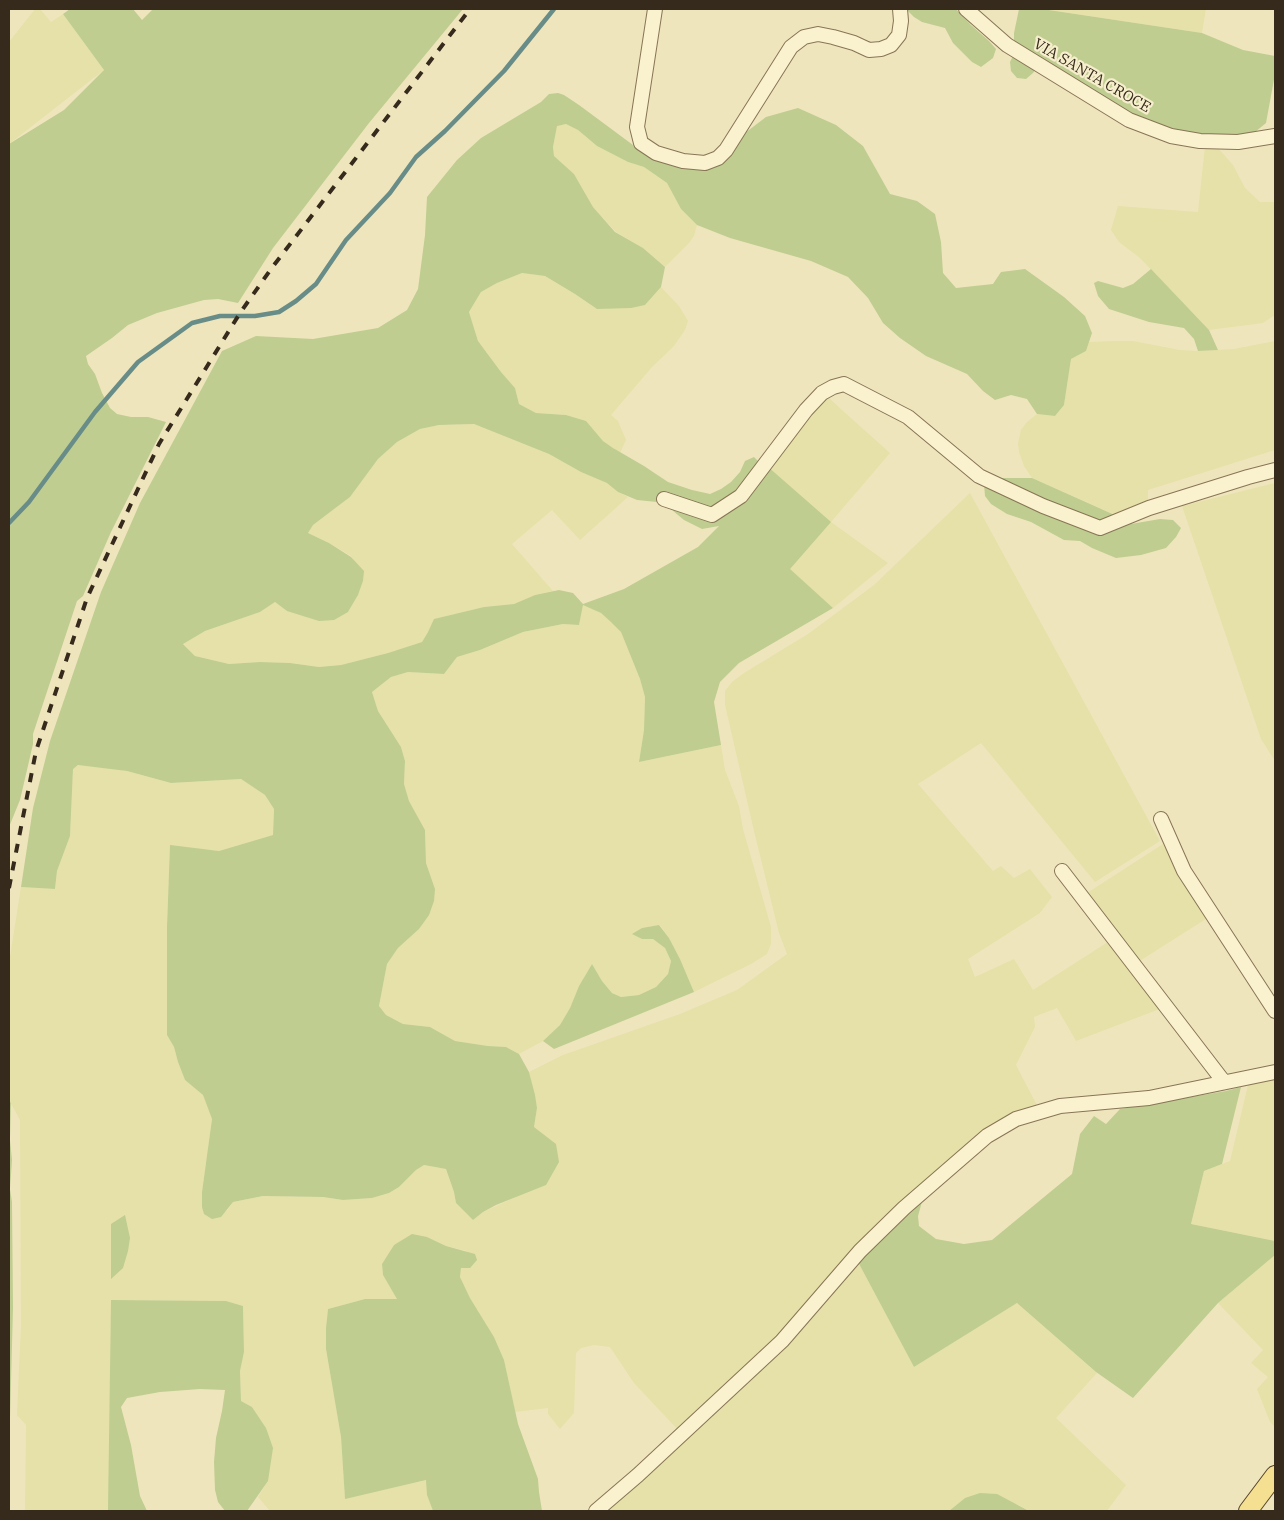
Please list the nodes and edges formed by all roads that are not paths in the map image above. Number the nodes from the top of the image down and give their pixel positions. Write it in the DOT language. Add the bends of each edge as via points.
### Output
graph roads {
  1 [pos="655,9"];
  2 [pos="900,9"];
  3 [pos="966,9"];
  4 [pos="1275,136"];
  5 [pos="1275,470"];
  6 [pos="664,499"];
  7 [pos="1161,819"];
  8 [pos="1062,871"];
  9 [pos="1275,1011"];
  10 [pos="1275,1072"];
  11 [pos="1224,1082"];
  12 [pos="1275,1475"];
  13 [pos="596,1511"];
  14 [pos="1248,1511"];
  1 -- 2 [label="street" via="637,127 641,143 656,153 683,161 705,162 718,158 726,150 791,47 804,36 818,34 869,50 882,50 899,35"];
  3 -- 4 [label="street, VIA SANTA CROCE" via="1007,45 1129,120 1171,136 1200,142 1238,142"];
  5 -- 6 [label="street" via="1149,508 1100,528 979,476 908,417 844,384 822,393 741,496 712,515"];
  7 -- 9 [label="street" via="1184,871"];
  8 -- 11 [label="street"];
  10 -- 11 [label="street"];
  11 -- 13 [label="street" via="1150,1098 1060,1106 1016,1119 987,1136 860,1251 782,1341"];
  12 -- 14 [label="main road"];
}
